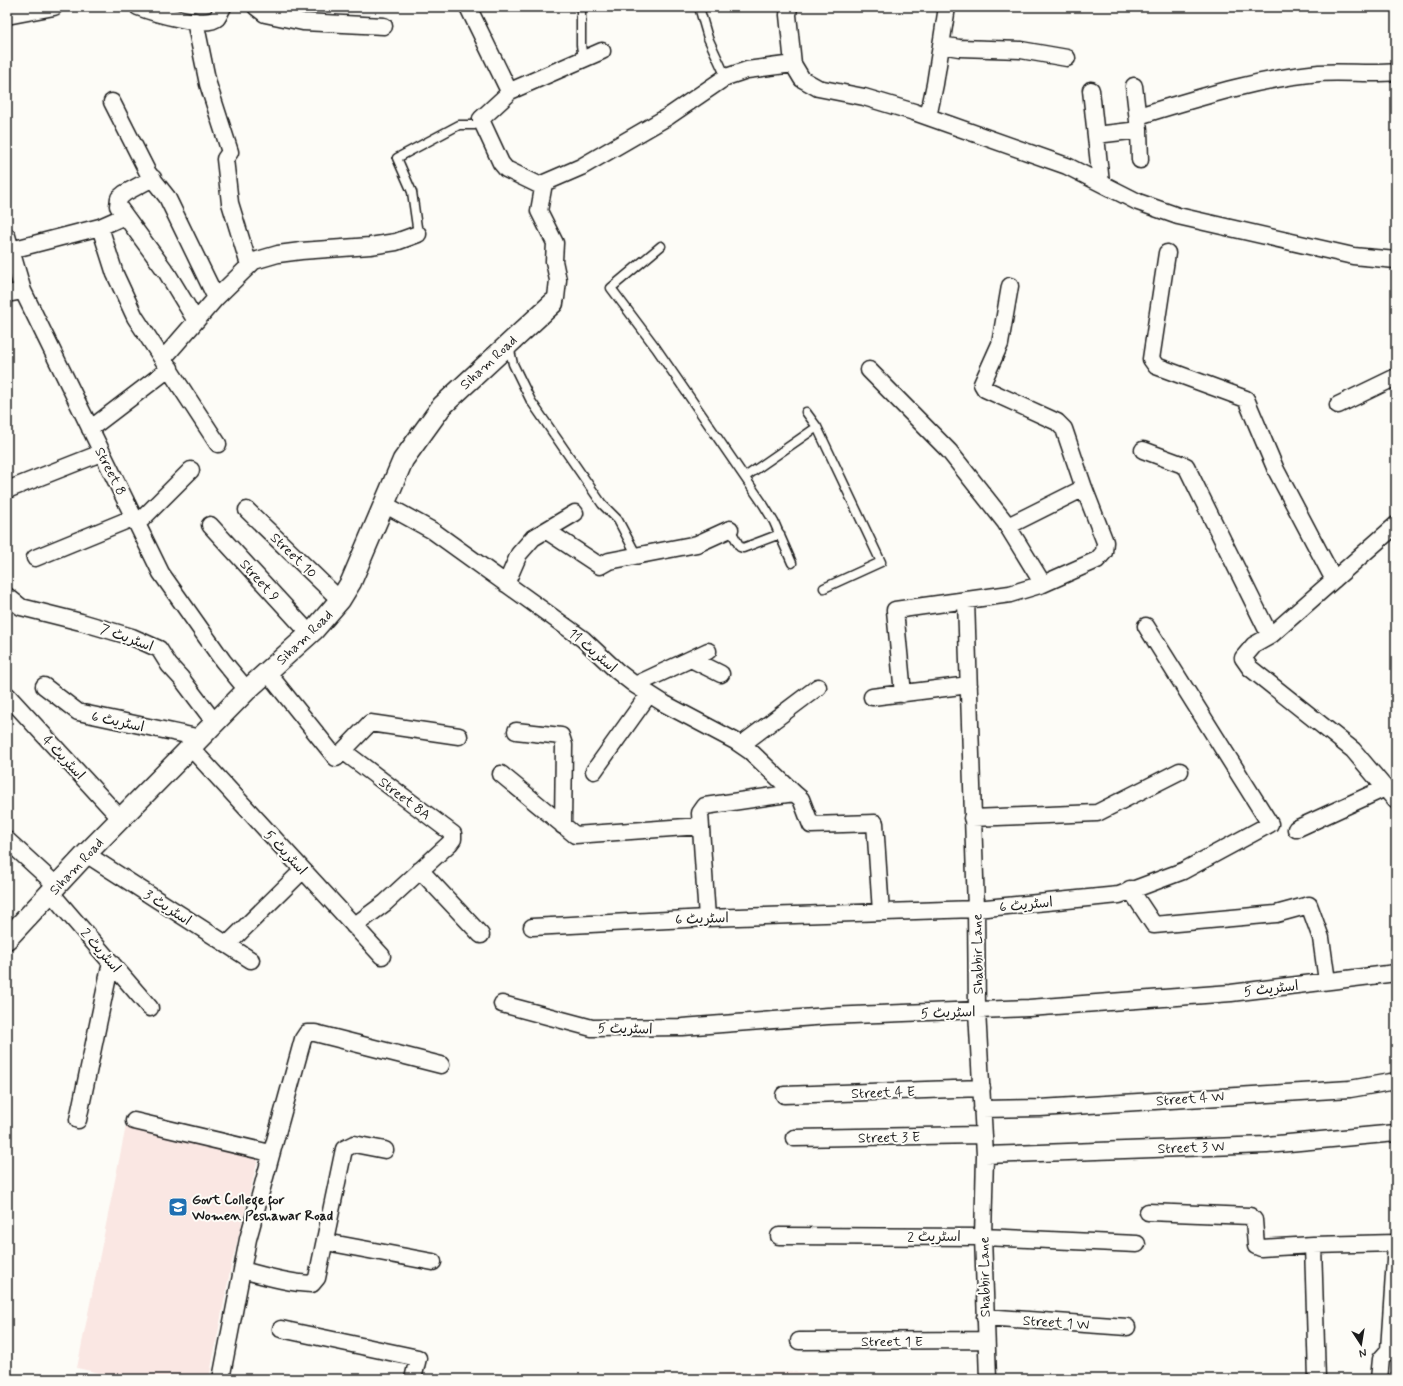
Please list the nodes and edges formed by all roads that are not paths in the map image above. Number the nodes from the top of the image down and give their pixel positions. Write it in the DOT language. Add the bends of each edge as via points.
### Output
graph roads {
  1 [pos="54,7"];
  2 [pos="138,7"];
  3 [pos="222,7"];
  4 [pos="256,7"];
  5 [pos="468,7"];
  6 [pos="582,7"];
  7 [pos="699,7"];
  8 [pos="789,7"];
  9 [pos="948,7"];
  10 [pos="7,16"];
  11 [pos="195,21"];
  12 [pos="384,26"];
  13 [pos="941,45"];
  14 [pos="602,51"];
  15 [pos="1067,58"];
  16 [pos="584,59"];
  17 [pos="793,64"];
  18 [pos="1396,72"];
  19 [pos="726,77"];
  20 [pos="1134,86"];
  21 [pos="1091,90"];
  22 [pos="508,92"];
  23 [pos="112,102"];
  24 [pos="928,117"];
  25 [pos="482,122"];
  26 [pos="1138,123"];
  27 [pos="1096,135"];
  28 [pos="1140,160"];
  29 [pos="153,178"];
  30 [pos="1100,183"];
  31 [pos="543,187"];
  32 [pos="125,216"];
  33 [pos="100,227"];
  34 [pos="418,234"];
  35 [pos="9,243"];
  36 [pos="661,246"];
  37 [pos="1166,253"];
  38 [pos="1396,260"];
  39 [pos="250,266"];
  40 [pos="1010,286"];
  41 [pos="23,291"];
  42 [pos="7,294"];
  43 [pos="216,298"];
  44 [pos="553,303"];
  45 [pos="196,321"];
  46 [pos="508,344"];
  47 [pos="166,363"];
  48 [pos="869,370"];
  49 [pos="1396,377"];
  50 [pos="1338,405"];
  51 [pos="806,412"];
  52 [pos="817,427"];
  53 [pos="90,429"];
  54 [pos="218,444"];
  55 [pos="1143,450"];
  56 [pos="101,454"];
  57 [pos="191,470"];
  58 [pos="745,477"];
  59 [pos="1084,488"];
  60 [pos="7,490"];
  61 [pos="384,504"];
  62 [pos="247,510"];
  63 [pos="575,513"];
  64 [pos="136,520"];
  65 [pos="210,525"];
  66 [pos="1396,525"];
  67 [pos="1008,526"];
  68 [pos="730,529"];
  69 [pos="547,531"];
  70 [pos="780,534"];
  71 [pos="636,556"];
  72 [pos="35,558"];
  73 [pos="792,563"];
  74 [pos="1334,580"];
  75 [pos="506,584"];
  76 [pos="1043,584"];
  77 [pos="824,588"];
  78 [pos="7,596"];
  79 [pos="340,600"];
  80 [pos="966,600"];
  81 [pos="1146,626"];
  82 [pos="310,634"];
  83 [pos="1270,636"];
  84 [pos="708,651"];
  85 [pos="691,659"];
  86 [pos="267,672"];
  87 [pos="721,674"];
  88 [pos="635,685"];
  89 [pos="969,685"];
  90 [pos="44,686"];
  91 [pos="818,687"];
  92 [pos="247,690"];
  93 [pos="649,694"];
  94 [pos="903,694"];
  95 [pos="7,695"];
  96 [pos="872,697"];
  97 [pos="215,723"];
  98 [pos="516,731"];
  99 [pos="459,736"];
  100 [pos="196,743"];
  101 [pos="741,745"];
  102 [pos="343,752"];
  103 [pos="1180,771"];
  104 [pos="594,772"];
  105 [pos="501,774"];
  106 [pos="791,794"];
  107 [pos="1392,796"];
  108 [pos="972,818"];
  109 [pos="121,819"];
  110 [pos="563,826"];
  111 [pos="700,826"];
  112 [pos="1296,829"];
  113 [pos="7,840"];
  114 [pos="86,854"];
  115 [pos="303,870"];
  116 [pos="420,870"];
  117 [pos="54,889"];
  118 [pos="1130,889"];
  119 [pos="976,908"];
  120 [pos="880,912"];
  121 [pos="707,918"];
  122 [pos="354,926"];
  123 [pos="532,927"];
  124 [pos="10,931"];
  125 [pos="481,935"];
  126 [pos="227,945"];
  127 [pos="382,956"];
  128 [pos="251,960"];
  129 [pos="111,962"];
  130 [pos="1396,973"];
  131 [pos="1327,981"];
  132 [pos="502,1004"];
  133 [pos="150,1008"];
  134 [pos="978,1011"];
  135 [pos="441,1065"];
  136 [pos="1396,1081"];
  137 [pos="982,1088"];
  138 [pos="784,1095"];
  139 [pos="982,1109"];
  140 [pos="78,1120"];
  141 [pos="134,1121"];
  142 [pos="1396,1134"];
  143 [pos="984,1135"];
  144 [pos="794,1138"];
  145 [pos="385,1150"];
  146 [pos="270,1153"];
  147 [pos="985,1155"];
  148 [pos="1148,1212"];
  149 [pos="779,1236"];
  150 [pos="983,1237"];
  151 [pos="326,1242"];
  152 [pos="1396,1243"];
  153 [pos="1137,1244"];
  154 [pos="1313,1245"];
  155 [pos="433,1262"];
  156 [pos="242,1270"];
  157 [pos="985,1317"];
  158 [pos="1127,1327"];
  159 [pos="281,1329"];
  160 [pos="985,1340"];
  161 [pos="799,1341"];
  162 [pos="1393,1350"];
  163 [pos="221,1379"];
  164 [pos="413,1379"];
  165 [pos="988,1379"];
  166 [pos="1317,1379"];
  167 [pos="1379,1379"];
  1 -- 10 [label="street"];
  2 -- 11 [label="street" via="158,15"];
  3 -- 11 [label="street" via="217,18 212,21"];
  4 -- 12 [label="street" via="265,14 302,22"];
  5 -- 22 [label="street"];
  6 -- 16 [label="lane"];
  7 -- 19 [label="lane" via="708,38"];
  8 -- 17 [label="street"];
  9 -- 13 [label="street"];
  11 -- 39 [label="street" via="208,84 230,152 225,159 230,203"];
  13 -- 15 [label="street" via="1021,50"];
  13 -- 24 [label="street"];
  14 -- 16 [label="street"];
  16 -- 22 [label="street"];
  17 -- 19 [label="street" via="747,70"];
  17 -- 24 [label="street" via="802,79 818,88 864,97"];
  18 -- 26 [label="street" via="1321,73 1267,79 1231,88"];
  19 -- 31 [label="street" via="669,116 581,167 544,183"];
  20 -- 26 [label="street"];
  21 -- 27 [label="street"];
  22 -- 25 [label="street"];
  23 -- 29 [label="street" via="148,173"];
  24 -- 30 [label="street" via="1067,166"];
  25 -- 31 [label="street" via="506,169"];
  25 -- 34 [label="lane" via="459,125 397,158 412,192"];
  26 -- 27 [label="street"];
  26 -- 28 [label="street"];
  27 -- 30 [label="street"];
  29 -- 32 [label="street" via="119,198 118,206"];
  29 -- 43 [label="street" via="167,197"];
  30 -- 38 [label="street" via="1138,202 1178,216 1353,256"];
  31 -- 44 [label="street" via="539,211 555,243 554,262 558,280"];
  32 -- 33 [label="street"];
  32 -- 45 [label="street" via="167,273"];
  33 -- 35 [label="street"];
  33 -- 47 [label="street" via="115,274 126,298"];
  34 -- 39 [label="street" via="396,242 370,246 278,254 254,261"];
  35 -- 41 [label="street, Street 8"];
  36 -- 58 [label="lane" via="611,288 656,348"];
  37 -- 74 [label="street" via="1150,360 1162,369 1246,399 1276,470"];
  39 -- 43 [label="street"];
  40 -- 59 [label="street" via="1000,344 982,384 985,389 1057,422 1064,429"];
  41 -- 42 [label="street"];
  41 -- 53 [label="street, Street 8"];
  43 -- 45 [label="street"];
  44 -- 46 [label="street, Siham Road"];
  45 -- 47 [label="street"];
  46 -- 61 [label="street, Siham Road" via="442,406 403,460"];
  46 -- 71 [label="lane" via="513,364 531,401 602,504 618,520"];
  47 -- 53 [label="street"];
  47 -- 54 [label="street"];
  48 -- 67 [label="street" via="949,452"];
  49 -- 50 [label="street"];
  51 -- 52 [label="lane"];
  52 -- 58 [label="lane"];
  52 -- 77 [label="lane" via="881,562"];
  53 -- 56 [label="street, Street 8"];
  55 -- 83 [label="street" via="1186,466"];
  56 -- 60 [label="street"];
  56 -- 64 [label="street, Street 8"];
  57 -- 64 [label="street"];
  58 -- 70 [label="lane" via="764,504"];
  59 -- 67 [label="street"];
  59 -- 76 [label="street" via="1105,542 1104,552 1097,560"];
  61 -- 75 [label="street, اسٹریٹ 11" via="432,531"];
  61 -- 79 [label="street, Siham Road" via="351,582"];
  62 -- 79 [label="street, Street 10"];
  63 -- 69 [label="street"];
  64 -- 72 [label="street"];
  64 -- 92 [label="street, Street 8" via="161,573 223,661"];
  65 -- 82 [label="street, Street 9"];
  66 -- 74 [label="street"];
  67 -- 76 [label="street"];
  68 -- 70 [label="lane" via="743,548"];
  68 -- 71 [label="street" via="697,544"];
  69 -- 71 [label="street" via="600,566 609,561"];
  69 -- 75 [label="street" via="533,538 519,554"];
  70 -- 73 [label="lane"];
  74 -- 83 [label="street"];
  75 -- 88 [label="street, اسٹریٹ 11" via="583,639"];
  76 -- 80 [label="street" via="1010,594"];
  78 -- 97 [label="street, اسٹریٹ 7" via="21,607 103,628 159,649"];
  79 -- 82 [label="street, Siham Road"];
  80 -- 89 [label="street, Shabbir Lane"];
  80 -- 94 [label="street" via="895,610"];
  81 -- 118 [label="street, اسٹریٹ 6" via="1270,824 1184,870"];
  82 -- 86 [label="street, Siham Road"];
  83 -- 107 [label="street" via="1246,653 1243,658 1250,668 1353,750"];
  84 -- 85 [label="street"];
  85 -- 87 [label="street"];
  85 -- 88 [label="street"];
  86 -- 92 [label="street, Siham Road"];
  86 -- 102 [label="street, Street 8A" via="336,758"];
  88 -- 93 [label="street, اسٹریٹ 11"];
  89 -- 94 [label="street"];
  89 -- 108 [label="street, Shabbir Lane"];
  90 -- 100 [label="street, اسٹریٹ 6" via="78,712"];
  91 -- 101 [label="street"];
  92 -- 97 [label="street, Siham Road"];
  93 -- 101 [label="street, اسٹریٹ 11"];
  93 -- 104 [label="street"];
  94 -- 96 [label="street"];
  95 -- 109 [label="street, اسٹریٹ 4"];
  97 -- 100 [label="street, Siham Road"];
  98 -- 110 [label="street" via="561,736 564,745"];
  99 -- 102 [label="street" via="370,723"];
  100 -- 109 [label="street, Siham Road"];
  100 -- 115 [label="street, اسٹریٹ 5"];
  101 -- 106 [label="street, اسٹریٹ 11"];
  102 -- 116 [label="street, Street 8A" via="453,834 450,843"];
  103 -- 108 [label="street" via="1097,813"];
  105 -- 110 [label="street"];
  106 -- 111 [label="street" via="705,806 700,813"];
  106 -- 120 [label="street, اسٹریٹ 11" via="801,799 811,824 875,823"];
  107 -- 112 [label="street"];
  108 -- 119 [label="street, Shabbir Lane"];
  109 -- 114 [label="street, Siham Road"];
  110 -- 111 [label="street" via="575,835"];
  111 -- 121 [label="street"];
  113 -- 117 [label="street, اسٹریٹ 2"];
  114 -- 117 [label="street, Siham Road"];
  114 -- 126 [label="street, اسٹریٹ 3"];
  115 -- 122 [label="street, اسٹریٹ 5"];
  115 -- 126 [label="street"];
  116 -- 122 [label="street, Street 8A" via="385,903"];
  116 -- 125 [label="street"];
  117 -- 124 [label="street, Siham Road"];
  117 -- 129 [label="street, اسٹریٹ 2"];
  118 -- 119 [label="street, اسٹریٹ 6" via="1119,895"];
  118 -- 131 [label="street" via="1154,925 1276,914 1309,905 1321,938"];
  119 -- 120 [label="street, اسٹریٹ 6"];
  119 -- 134 [label="street, Shabbir Lane"];
  120 -- 121 [label="street, اسٹریٹ 6"];
  121 -- 123 [label="street, اسٹریٹ 6"];
  122 -- 127 [label="street, اسٹریٹ 5"];
  126 -- 128 [label="street, اسٹریٹ 3"];
  129 -- 133 [label="street, اسٹریٹ 2"];
  129 -- 140 [label="street"];
  130 -- 131 [label="street, اسٹریٹ 5"];
  131 -- 134 [label="street, اسٹریٹ 5" via="1231,992"];
  132 -- 134 [label="street, اسٹریٹ 5" via="592,1028 636,1029 828,1016"];
  134 -- 137 [label="street, Shabbir Lane"];
  135 -- 146 [label="street" via="307,1033"];
  136 -- 139 [label="street, Street 4 W" via="1350,1089"];
  137 -- 138 [label="street, Street 4 E"];
  137 -- 139 [label="street, Shabbir Lane"];
  139 -- 143 [label="street, Shabbir Lane"];
  141 -- 146 [label="street"];
  142 -- 147 [label="street, Street 3 W" via="1267,1144"];
  143 -- 144 [label="street, Street 3 E"];
  143 -- 147 [label="street, Shabbir Lane"];
  145 -- 151 [label="street" via="354,1144 344,1149"];
  146 -- 156 [label="street"];
  147 -- 150 [label="street, Shabbir Lane"];
  148 -- 154 [label="street" via="1250,1216 1254,1220 1256,1246 1261,1248"];
  149 -- 150 [label="street, اسٹریٹ 2"];
  150 -- 153 [label="street, اسٹریٹ 2"];
  150 -- 157 [label="street, Shabbir Lane"];
  151 -- 155 [label="street"];
  151 -- 156 [label="street" via="317,1278 312,1284 271,1278"];
  152 -- 154 [label="street"];
  152 -- 162 [label="street"];
  154 -- 166 [label="street"];
  156 -- 163 [label="street"];
  157 -- 158 [label="street, Street 1 W"];
  157 -- 160 [label="street, Shabbir Lane"];
  159 -- 164 [label="street" via="418,1358"];
  160 -- 161 [label="street, Street 1 E"];
  160 -- 165 [label="street, Shabbir Lane"];
  162 -- 167 [label="street" via="1382,1359"];
}
